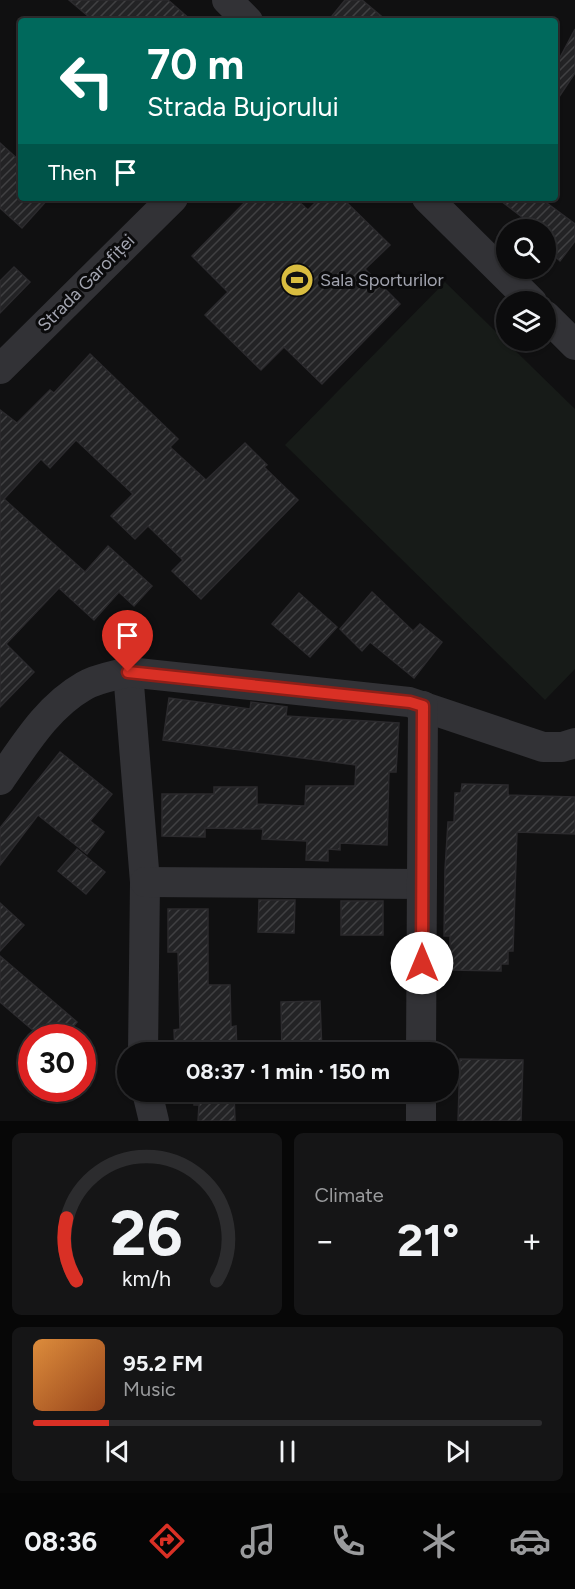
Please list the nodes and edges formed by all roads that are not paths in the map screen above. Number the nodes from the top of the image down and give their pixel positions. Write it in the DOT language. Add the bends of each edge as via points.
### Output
graph roads {
  1 [pos="227,0"];
  2 [pos="245,18"];
  3 [pos="170,201"];
  4 [pos="430,201"];
  5 [pos="520,291"];
  6 [pos="556,326"];
  7 [pos="575,345"];
  8 [pos="0,369"];
  9 [pos="128,672"];
  10 [pos="423,706"];
  11 [pos="575,742"];
  12 [pos="0,780"];
  13 [pos="145,882"];
  14 [pos="422,884"];
  15 [pos="143,1042"];
  16 [pos="421,1042"];
  17 [pos="149,1102"];
  18 [pos="421,1102"];
  19 [pos="154,1121"];
  20 [pos="421,1121"];
  1 -- 2 [label="street"];
  3 -- 8 [label="street, Strada Garofiței"];
  4 -- 5 [label="street"];
  6 -- 7 [label="street"];
  9 -- 10 [label="street"];
  9 -- 12 [label="street" via="84,686 62,702 42,721"];
  9 -- 13 [label="street"];
  10 -- 11 [label="street" via="543,747"];
  10 -- 14 [label="street"];
  13 -- 14 [label="street"];
  13 -- 15 [label="street"];
  14 -- 16 [label="street"];
  17 -- 19 [label="street"];
  18 -- 20 [label="street"];
}
